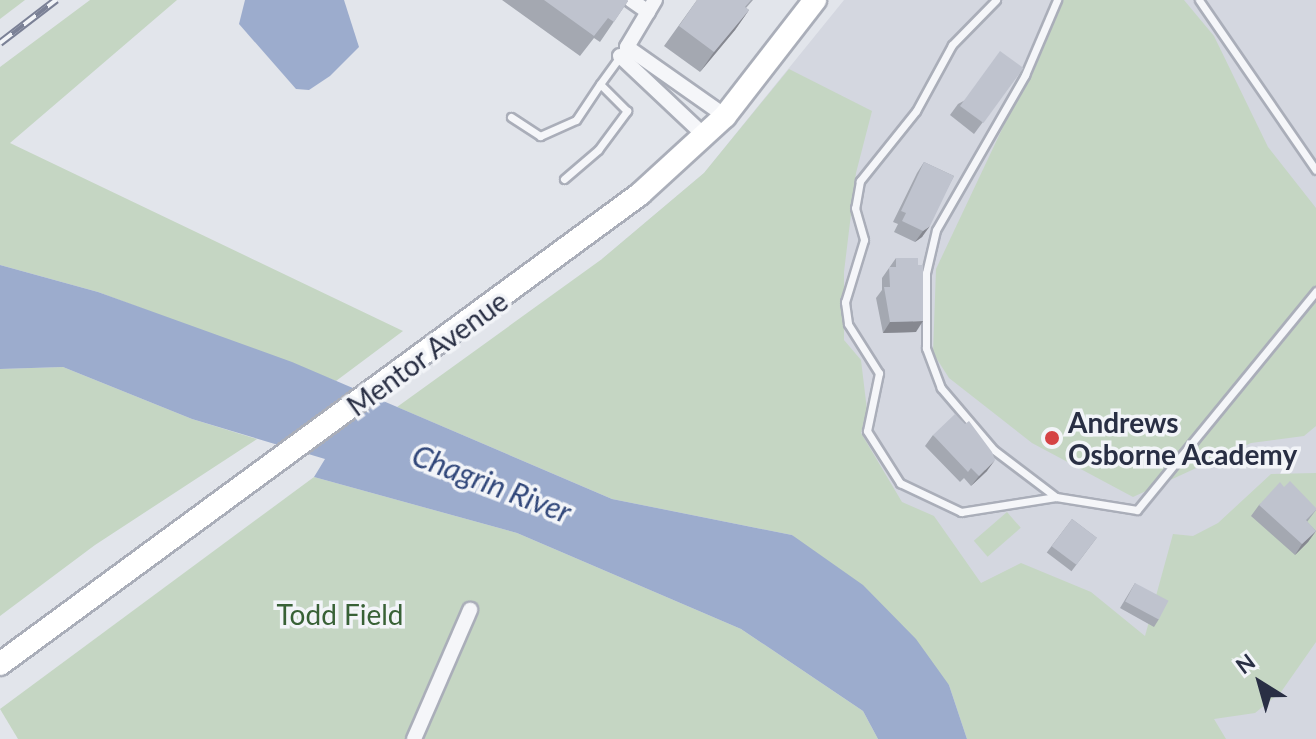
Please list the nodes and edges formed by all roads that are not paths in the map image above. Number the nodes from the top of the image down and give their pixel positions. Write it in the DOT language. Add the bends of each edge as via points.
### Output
graph roads {
  1 [pos="631,0"];
  2 [pos="815,0"];
  3 [pos="996,0"];
  4 [pos="1057,0"];
  5 [pos="1199,0"];
  6 [pos="652,6"];
  7 [pos="623,51"];
  8 [pos="600,84"];
  9 [pos="725,116"];
  10 [pos="511,117"];
  11 [pos="705,136"];
  12 [pos="1316,170"];
  13 [pos="564,179"];
  14 [pos="1316,291"];
  15 [pos="1056,497"];
  16 [pos="470,610"];
  17 [pos="0,664"];
  18 [pos="414,739"];
  1 -- 6 [label="street"];
  2 -- 9 [label="main road, Mentor Avenue"];
  3 -- 15 [label="lane" via="952,45 916,111 860,181 855,208 864,240 845,302 848,324 879,373 867,431 900,483 961,512"];
  4 -- 15 [label="lane" via="1025,75 936,230 926,273 926,348 941,388 994,450"];
  5 -- 12 [label="lane"];
  6 -- 7 [label="street"];
  7 -- 8 [label="lane"];
  7 -- 9 [label="street"];
  7 -- 11 [label="street"];
  8 -- 10 [label="lane" via="576,120 540,136"];
  8 -- 13 [label="lane" via="627,111 598,150"];
  9 -- 11 [label="main road, Mentor Avenue"];
  11 -- 17 [label="main road, Mentor Avenue" via="606,222"];
  14 -- 15 [label="lane" via="1137,510"];
  16 -- 18 [label="street"];
}
